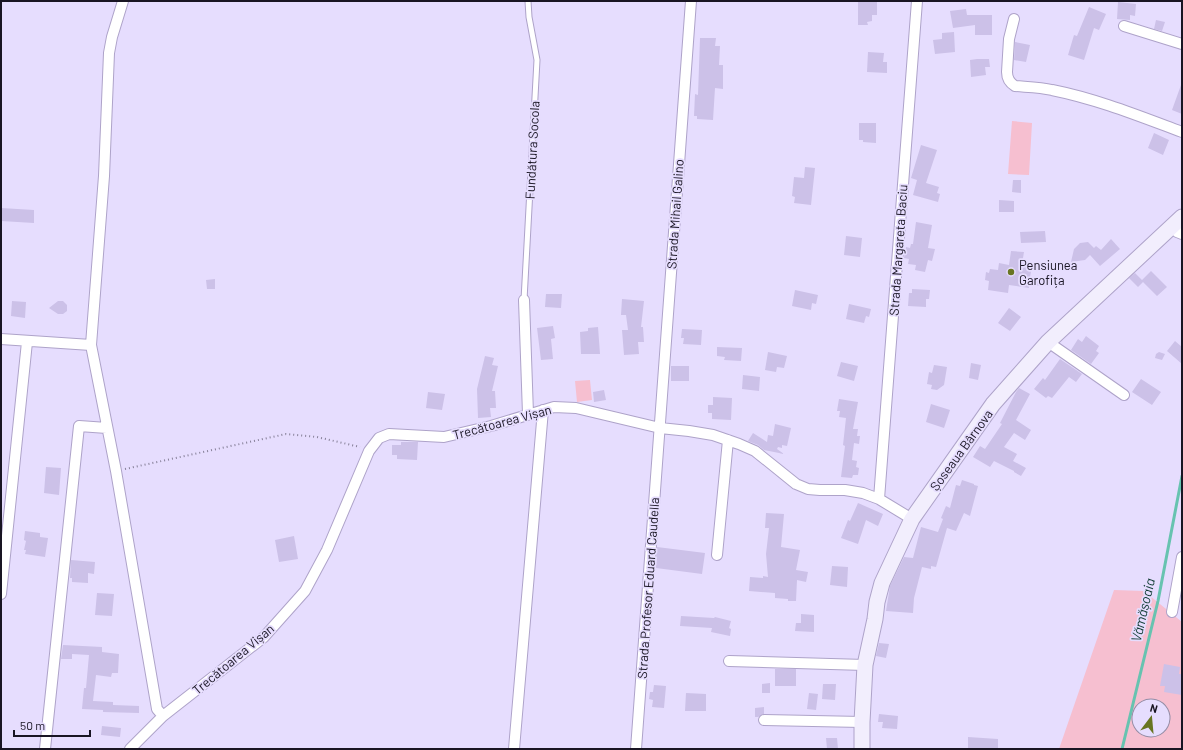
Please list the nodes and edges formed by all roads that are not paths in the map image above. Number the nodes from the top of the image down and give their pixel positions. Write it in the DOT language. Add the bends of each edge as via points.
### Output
graph roads {
  1 [pos="123,1"];
  2 [pos="528,1"];
  3 [pos="691,1"];
  4 [pos="917,1"];
  5 [pos="1014,19"];
  6 [pos="1124,26"];
  7 [pos="1182,44"];
  8 [pos="1182,132"];
  9 [pos="1179,226"];
  10 [pos="524,300"];
  11 [pos="1,339"];
  12 [pos="28,342"];
  13 [pos="1048,342"];
  14 [pos="91,345"];
  15 [pos="1124,395"];
  16 [pos="543,410"];
  17 [pos="528,414"];
  18 [pos="108,428"];
  19 [pos="660,428"];
  20 [pos="728,440"];
  21 [pos="879,499"];
  22 [pos="912,519"];
  23 [pos="717,555"];
  24 [pos="1182,557"];
  25 [pos="1180,575"];
  26 [pos="1,594"];
  27 [pos="1172,612"];
  28 [pos="730,662"];
  29 [pos="865,665"];
  30 [pos="163,716"];
  31 [pos="764,720"];
  32 [pos="862,722"];
  33 [pos="45,749"];
  34 [pos="130,749"];
  35 [pos="514,749"];
  36 [pos="636,749"];
  37 [pos="862,749"];
  1 -- 14 [label="street" via="109,53 104,176"];
  2 -- 10 [label="lane, Fundătura Socola" via="537,60"];
  3 -- 19 [label="street, Strada Mihail Galino"];
  4 -- 21 [label="street, Strada Margareta Baciu"];
  5 -- 8 [label="street" via="1009,39 1007,77 1015,86 1067,93 1118,108"];
  6 -- 7 [label="street"];
  9 -- 13 [label="main road, Șoseaua Bârnova"];
  10 -- 17 [label="street"];
  11 -- 12 [label="street"];
  12 -- 14 [label="street"];
  12 -- 26 [label="street"];
  13 -- 15 [label="street"];
  13 -- 22 [label="main road, Șoseaua Bârnova" via="993,404"];
  14 -- 18 [label="street"];
  16 -- 17 [label="street, Trecătoarea Vișan"];
  16 -- 19 [label="street, Trecătoarea Vișan" via="554,407 576,408"];
  16 -- 35 [label="street"];
  17 -- 30 [label="street, Trecătoarea Vișan" via="444,437 389,434 379,438 369,451 327,550 306,591 264,637"];
  18 -- 30 [label="street" via="157,709"];
  18 -- 33 [label="street" via="79,426"];
  19 -- 20 [label="street, Trecătoarea Vișan" via="701,433"];
  19 -- 36 [label="street, Strada Profesor Eduard Caudella"];
  20 -- 21 [label="street, Trecătoarea Vișan" via="755,451 796,484 808,489 845,490"];
  20 -- 23 [label="street"];
  21 -- 22 [label="street, Trecătoarea Vișan"];
  22 -- 29 [label="main road, Șoseaua Bârnova" via="882,583"];
  24 -- 25 [label="street"];
  25 -- 27 [label="street"];
  28 -- 29 [label="street"];
  29 -- 32 [label="main road, Șoseaua Bârnova"];
  30 -- 34 [label="street, Trecătoarea Vișan"];
  31 -- 32 [label="street"];
  32 -- 37 [label="main road, Șoseaua Bârnova"];
}
